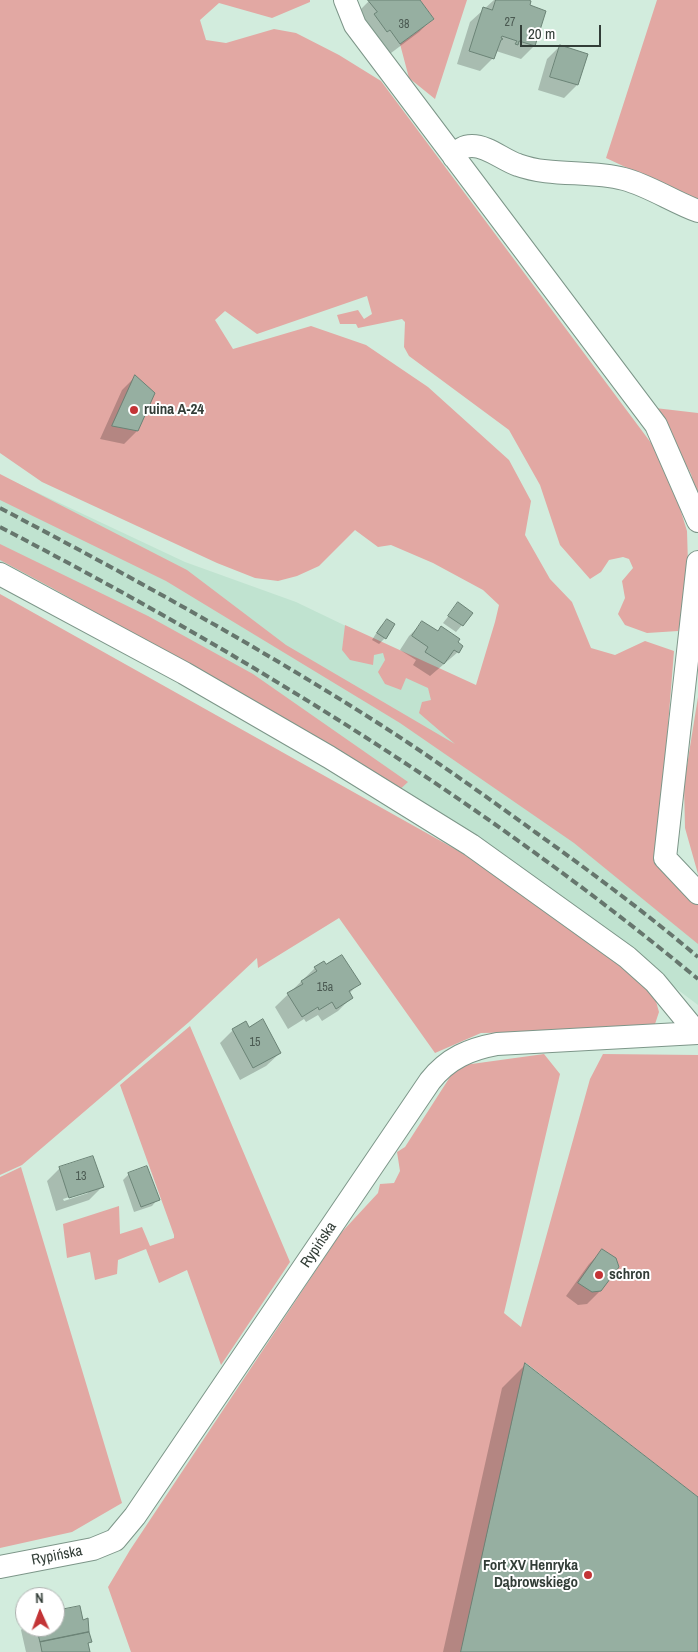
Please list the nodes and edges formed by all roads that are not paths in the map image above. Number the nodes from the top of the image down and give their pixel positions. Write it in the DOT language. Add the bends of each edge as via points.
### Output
graph roads {
  1 [pos="345,0"];
  2 [pos="454,158"];
  3 [pos="698,211"];
  4 [pos="698,522"];
  5 [pos="698,562"];
  6 [pos="0,574"];
  7 [pos="698,893"];
  8 [pos="697,1033"];
  9 [pos="0,1567"];
  1 -- 2 [label="street" via="355,25"];
  2 -- 3 [label="street" via="462,148 477,147 520,166 624,179"];
  2 -- 4 [label="street" via="656,425"];
  5 -- 7 [label="street" via="666,858"];
  6 -- 8 [label="street" via="184,673 470,845 627,958 655,982"];
  8 -- 9 [label="street, Rypińska" via="498,1044 471,1050 447,1063 430,1081 135,1516 115,1540 93,1548"];
}
